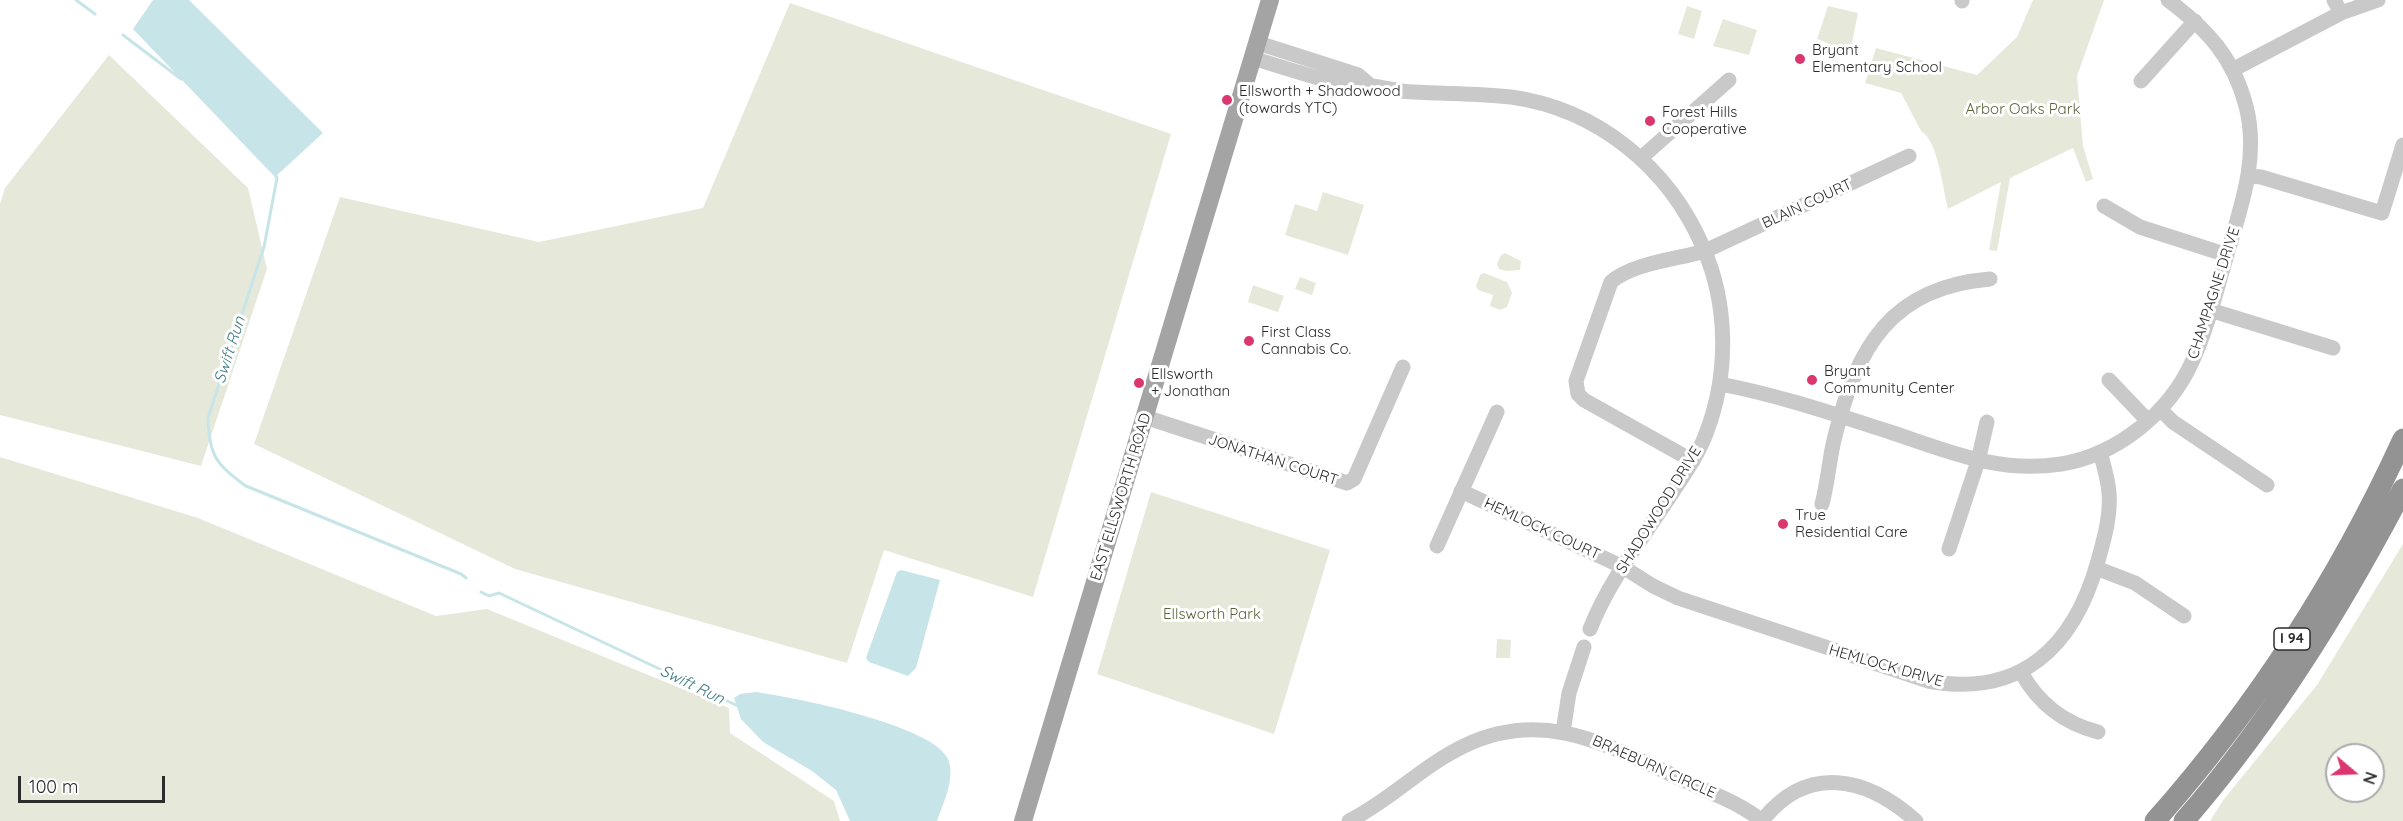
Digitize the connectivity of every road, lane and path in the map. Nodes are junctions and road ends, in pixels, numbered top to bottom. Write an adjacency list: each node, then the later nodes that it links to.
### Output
1 (1270, 0): 6 (main road, EAST ELLSWORTH ROAD)
2 (2168, 0): 5 (street, CHAMPAGNE DRIVE)
3 (2378, 0): 4 (street)
4 (2337, 7): 7 (street)
5 (2195, 21): 7 (street, CHAMPAGNE DRIVE); 9 (street)
6 (1255, 51): 12 (street, SHADOWOOD DRIVE); 26 (main road, EAST ELLSWORTH ROAD)
7 (2234, 69): 13 (street, CHAMPAGNE DRIVE)
8 (1729, 80): 12 (street)
9 (2141, 81)
10 (2403, 145): 13 (street)
11 (1909, 156): 15 (street, BLAIN COURT)
12 (1641, 158): 15 (street, SHADOWOOD DRIVE)
13 (2249, 176): 16 (street, CHAMPAGNE DRIVE)
14 (2104, 206): 16 (street)
15 (1705, 251): 22 (street, SHADOWOOD DRIVE); 31 (street, BLAIN COURT)
16 (2227, 255): 18 (street, CHAMPAGNE DRIVE)
17 (1990, 279): 25 (street)
18 (2210, 310): 19 (street); 23 (street, CHAMPAGNE DRIVE)
19 (2333, 348)
20 (1403, 367): 26 (street, JONATHAN COURT)
21 (2109, 380): 27 (street)
22 (1720, 384): 25 (street, CHAMPAGNE DRIVE); 31 (street, SHADOWOOD DRIVE)
23 (2160, 409): 27 (street, CHAMPAGNE DRIVE); 33 (street)
24 (1497, 412): 35 (street)
25 (1841, 416): 32 (street, CHAMPAGNE DRIVE); 36 (street)
26 (1145, 417): 47 (main road, EAST ELLSWORTH ROAD)
27 (2148, 421): 30 (street, CHAMPAGNE DRIVE)
28 (1987, 422): 32 (street)
29 (2403, 439): 51 (highway, I 94)
30 (2100, 452): 32 (street, CHAMPAGNE DRIVE); 40 (street, HEMLOCK DRIVE)
31 (1693, 461): 39 (street, SHADOWOOD DRIVE)
32 (1978, 461): 38 (street)
33 (2267, 485)
34 (2403, 489): 52 (highway, I 94)
35 (1461, 492): 37 (street); 39 (street, HEMLOCK COURT)
36 (1822, 504)
37 (1437, 546)
38 (1949, 549)
39 (1623, 567): 42 (street, SHADOWOOD DRIVE); 44 (street, HEMLOCK DRIVE)
40 (2096, 568): 41 (street); 44 (street, HEMLOCK DRIVE)
41 (2184, 616)
42 (1590, 629)
43 (1584, 647): 45 (street)
44 (2021, 672): 46 (street)
45 (1563, 732): 48 (street, BRAEBURN CIRCLE); 49 (street, BRAEBURN CIRCLE)
46 (2098, 732)
47 (1023, 821)
48 (1349, 821)
49 (1762, 821): 50 (street, BRAEBURN CIRCLE)
50 (1916, 821)
51 (2155, 821)
52 (2184, 821)

